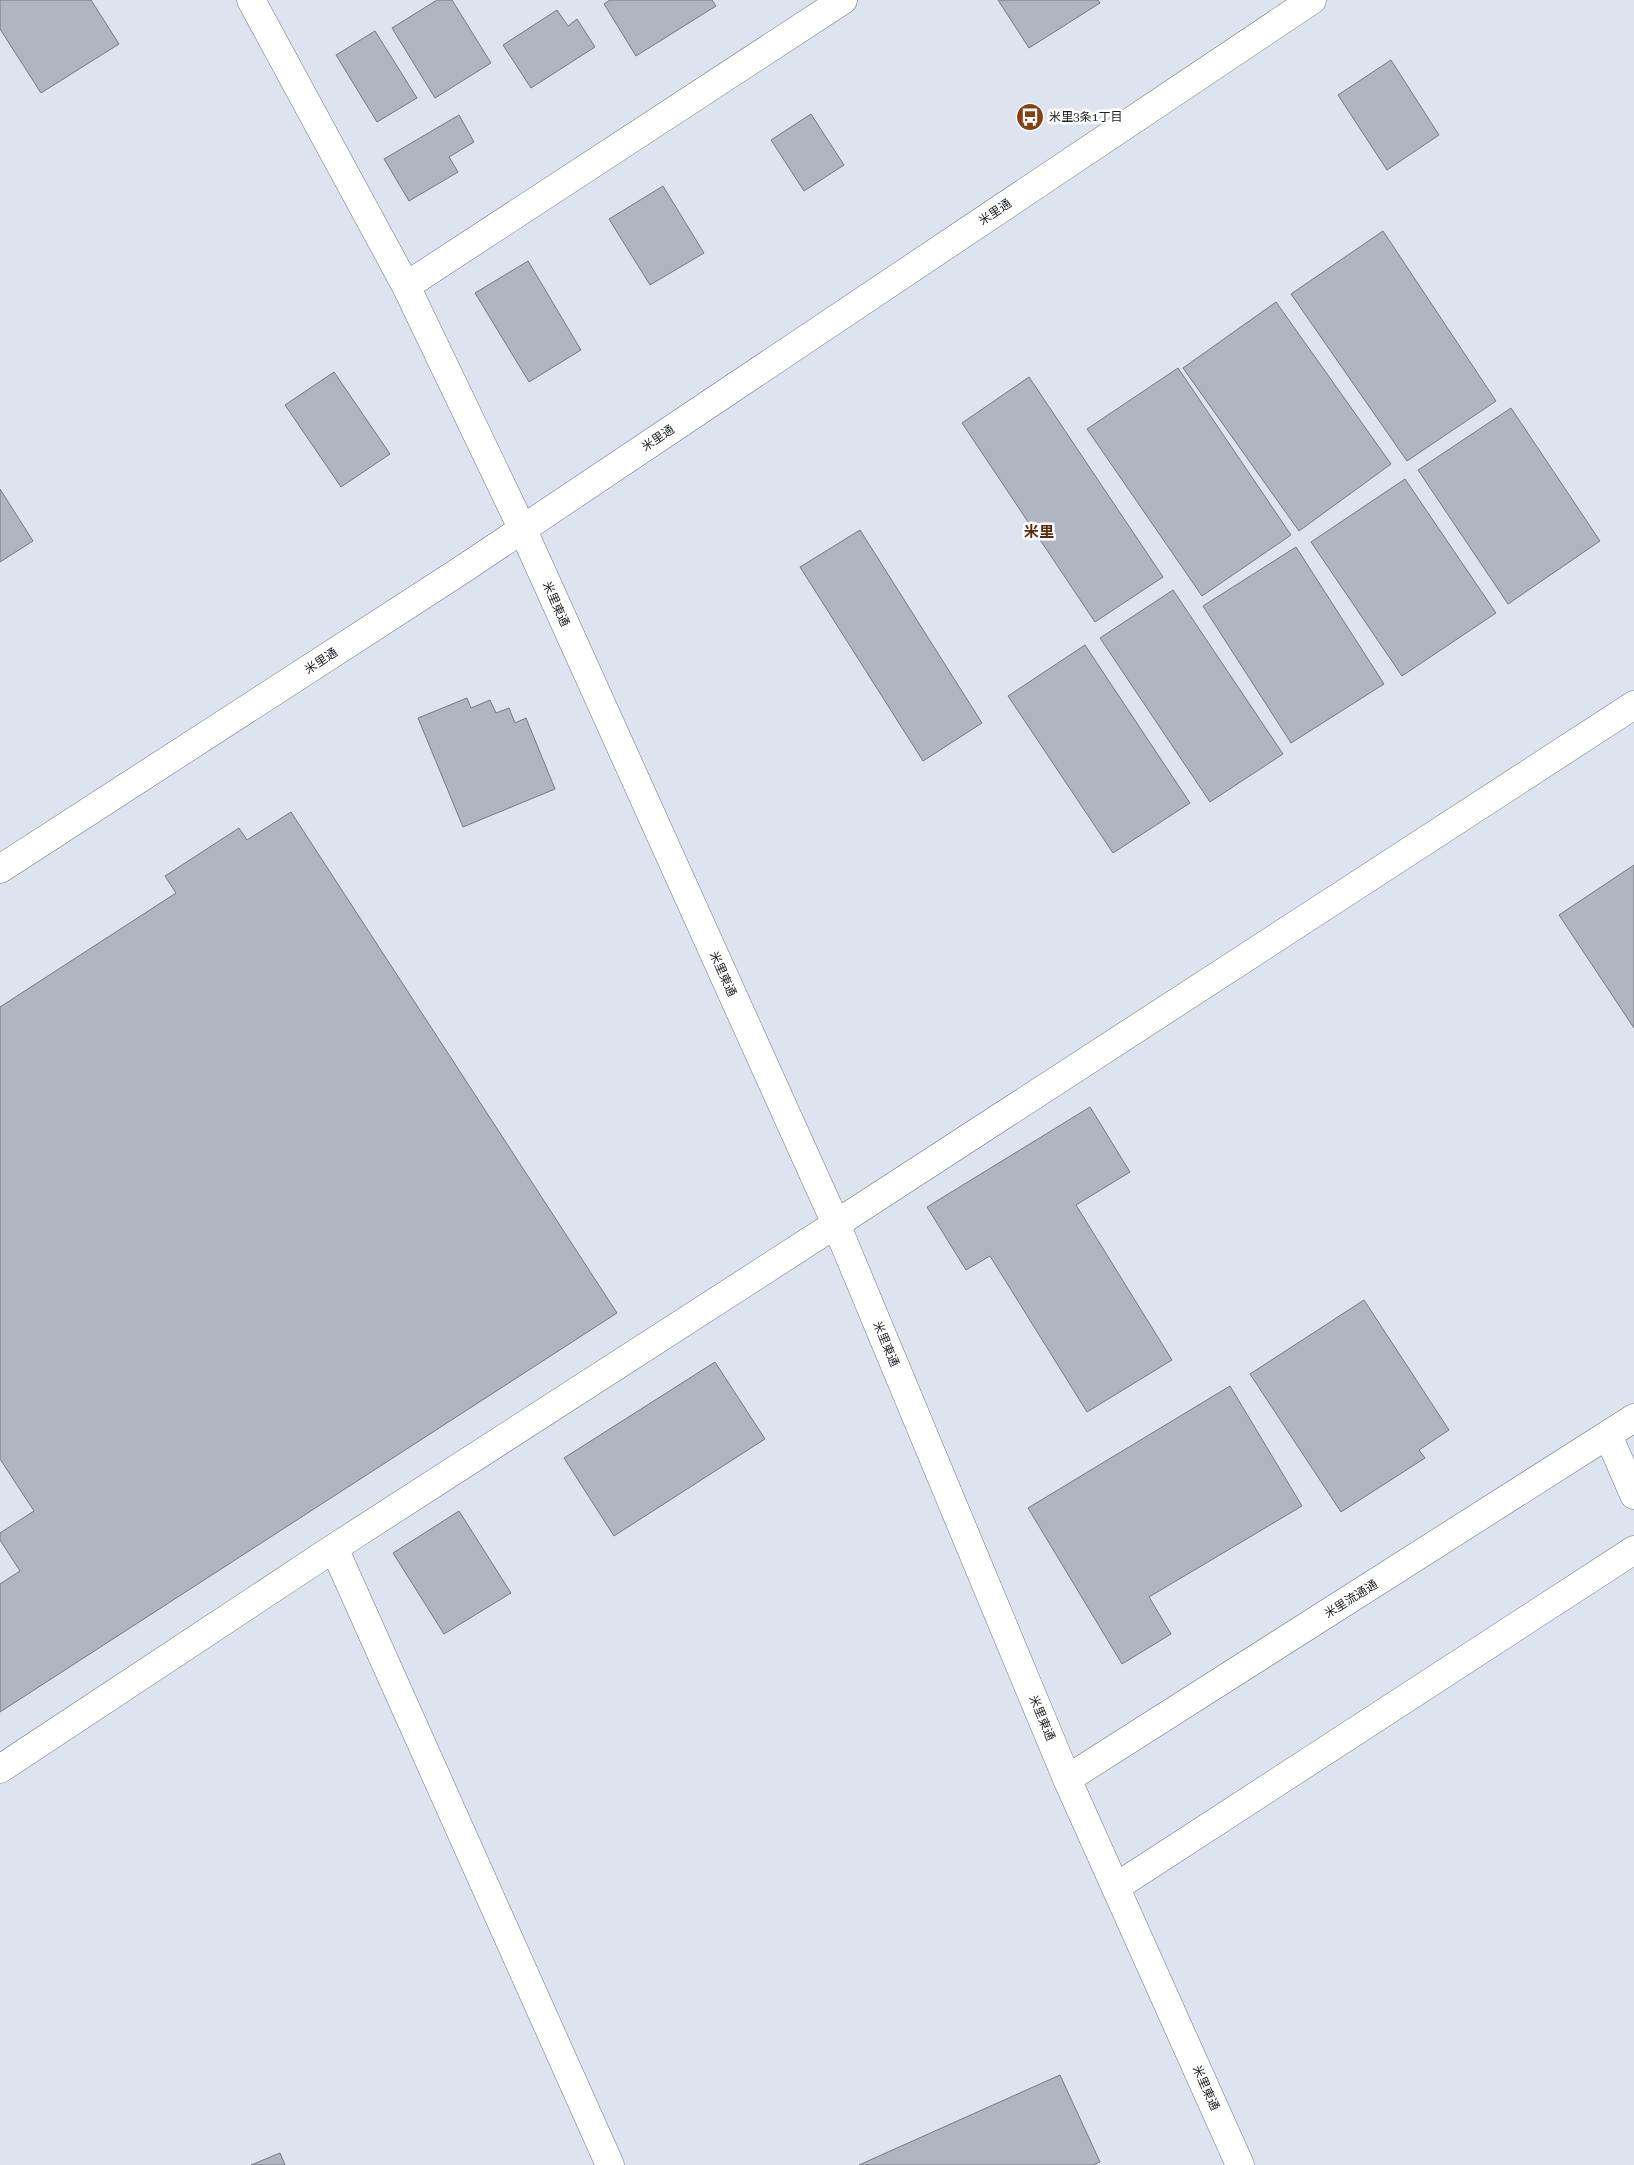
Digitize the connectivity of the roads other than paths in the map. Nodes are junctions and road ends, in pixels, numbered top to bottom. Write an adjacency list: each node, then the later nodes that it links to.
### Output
1 (843, 0): 4 (street)
2 (1312, 0): 5 (street, 米里通)
3 (260, 4): 4 (street, 米里東通)
4 (406, 286): 5 (street, 米里東通)
5 (522, 528): 7 (street, 米里通); 8 (street, 米里東通)
6 (1634, 705): 8 (street)
7 (0, 869)
8 (836, 1224): 12 (street); 15 (street, 米里東通)
9 (1634, 1418): 10 (street, 米里流通通)
10 (1608, 1435): 11 (street); 15 (street, 米里流通通)
11 (1634, 1495)
12 (334, 1548): 14 (street); 17 (street)
13 (1634, 1550): 16 (street)
14 (0, 1769)
15 (1067, 1779): 16 (street, 米里東通)
16 (1116, 1887): 18 (street, 米里東通)
17 (610, 2165)
18 (1240, 2165)

